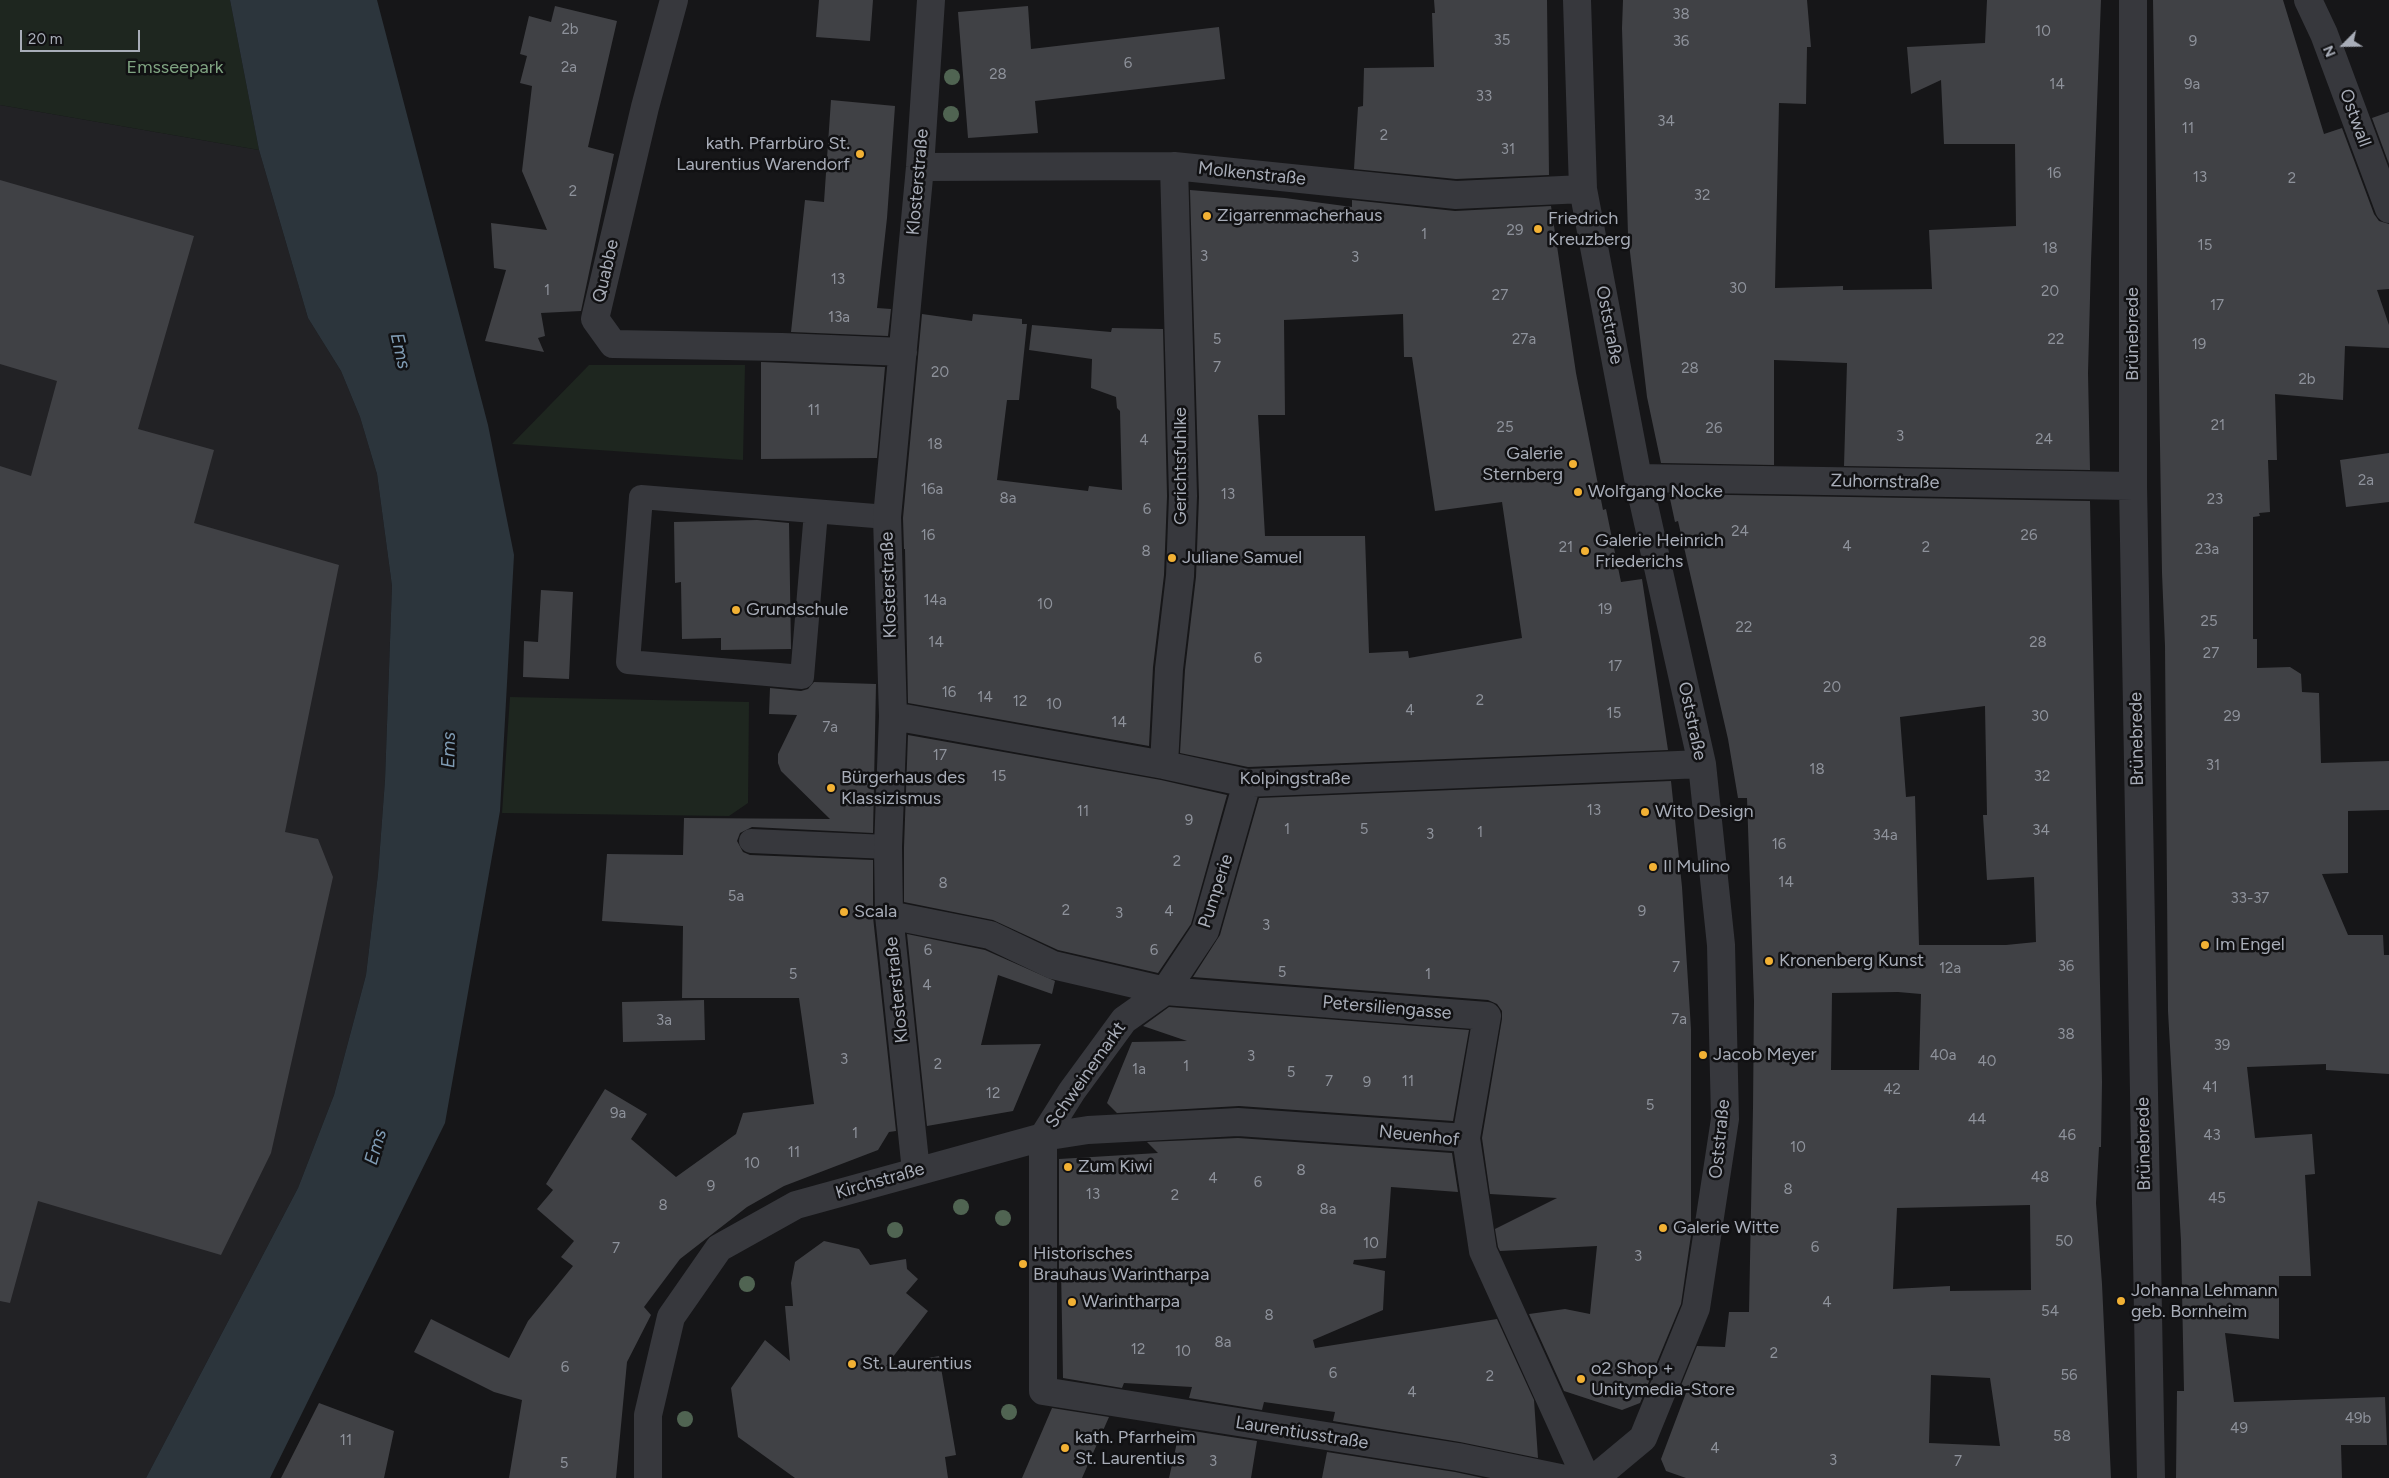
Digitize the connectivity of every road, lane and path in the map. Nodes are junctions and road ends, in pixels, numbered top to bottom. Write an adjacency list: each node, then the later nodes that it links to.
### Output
1 (674, 0): 10 (street, Quabbe)
2 (932, 0): 7 (street, Klosterstraße)
3 (1576, 0): 8 (street, Oststraße)
4 (2133, 0): 12 (street, Brünebrede)
5 (2308, 0): 9 (street, Ostwall)
6 (1174, 166): 7 (street, Molkenstraße); 8 (street, Molkenstraße); 17 (street, Gerichtsfuhlke)
7 (920, 167): 10 (street, Klosterstraße)
8 (1583, 189): 11 (street, Oststraße)
9 (2389, 209)
10 (903, 352): 14 (street, Klosterstraße)
11 (1638, 478): 12 (street, Zuhornstraße); 16 (street, Oststraße)
12 (2133, 486): 30 (street, Brünebrede)
13 (816, 512): 13 (lane); 14 (lane)
14 (887, 517): 15 (street, Klosterstraße)
15 (893, 716): 17 (street, Kolpingstraße); 20 (street, Klosterstraße)
16 (1702, 764): 18 (street, Kolpingstraße); 29 (street, Oststraße)
17 (1164, 765): 18 (street, Kolpingstraße)
18 (1247, 783): 22 (street, Pumperie)
19 (751, 841): 20 (lane)
20 (888, 847): 21 (street, Klosterstraße)
21 (889, 915): 22 (street); 25 (street, Klosterstraße)
22 (1165, 991): 23 (street, Schweinemarkt); 24 (street, Petersiliengasse)
23 (1043, 1137): 24 (street, Neuenhof); 25 (street, Kirchstraße); 27 (street, Laurentiusstraße)
24 (1466, 1138): 28 (street, Neuenhof)
25 (916, 1171): 26 (street, Kirchstraße)
26 (648, 1478)
27 (1560, 1478)
28 (1586, 1478)
29 (1595, 1478)
30 (2151, 1478)

